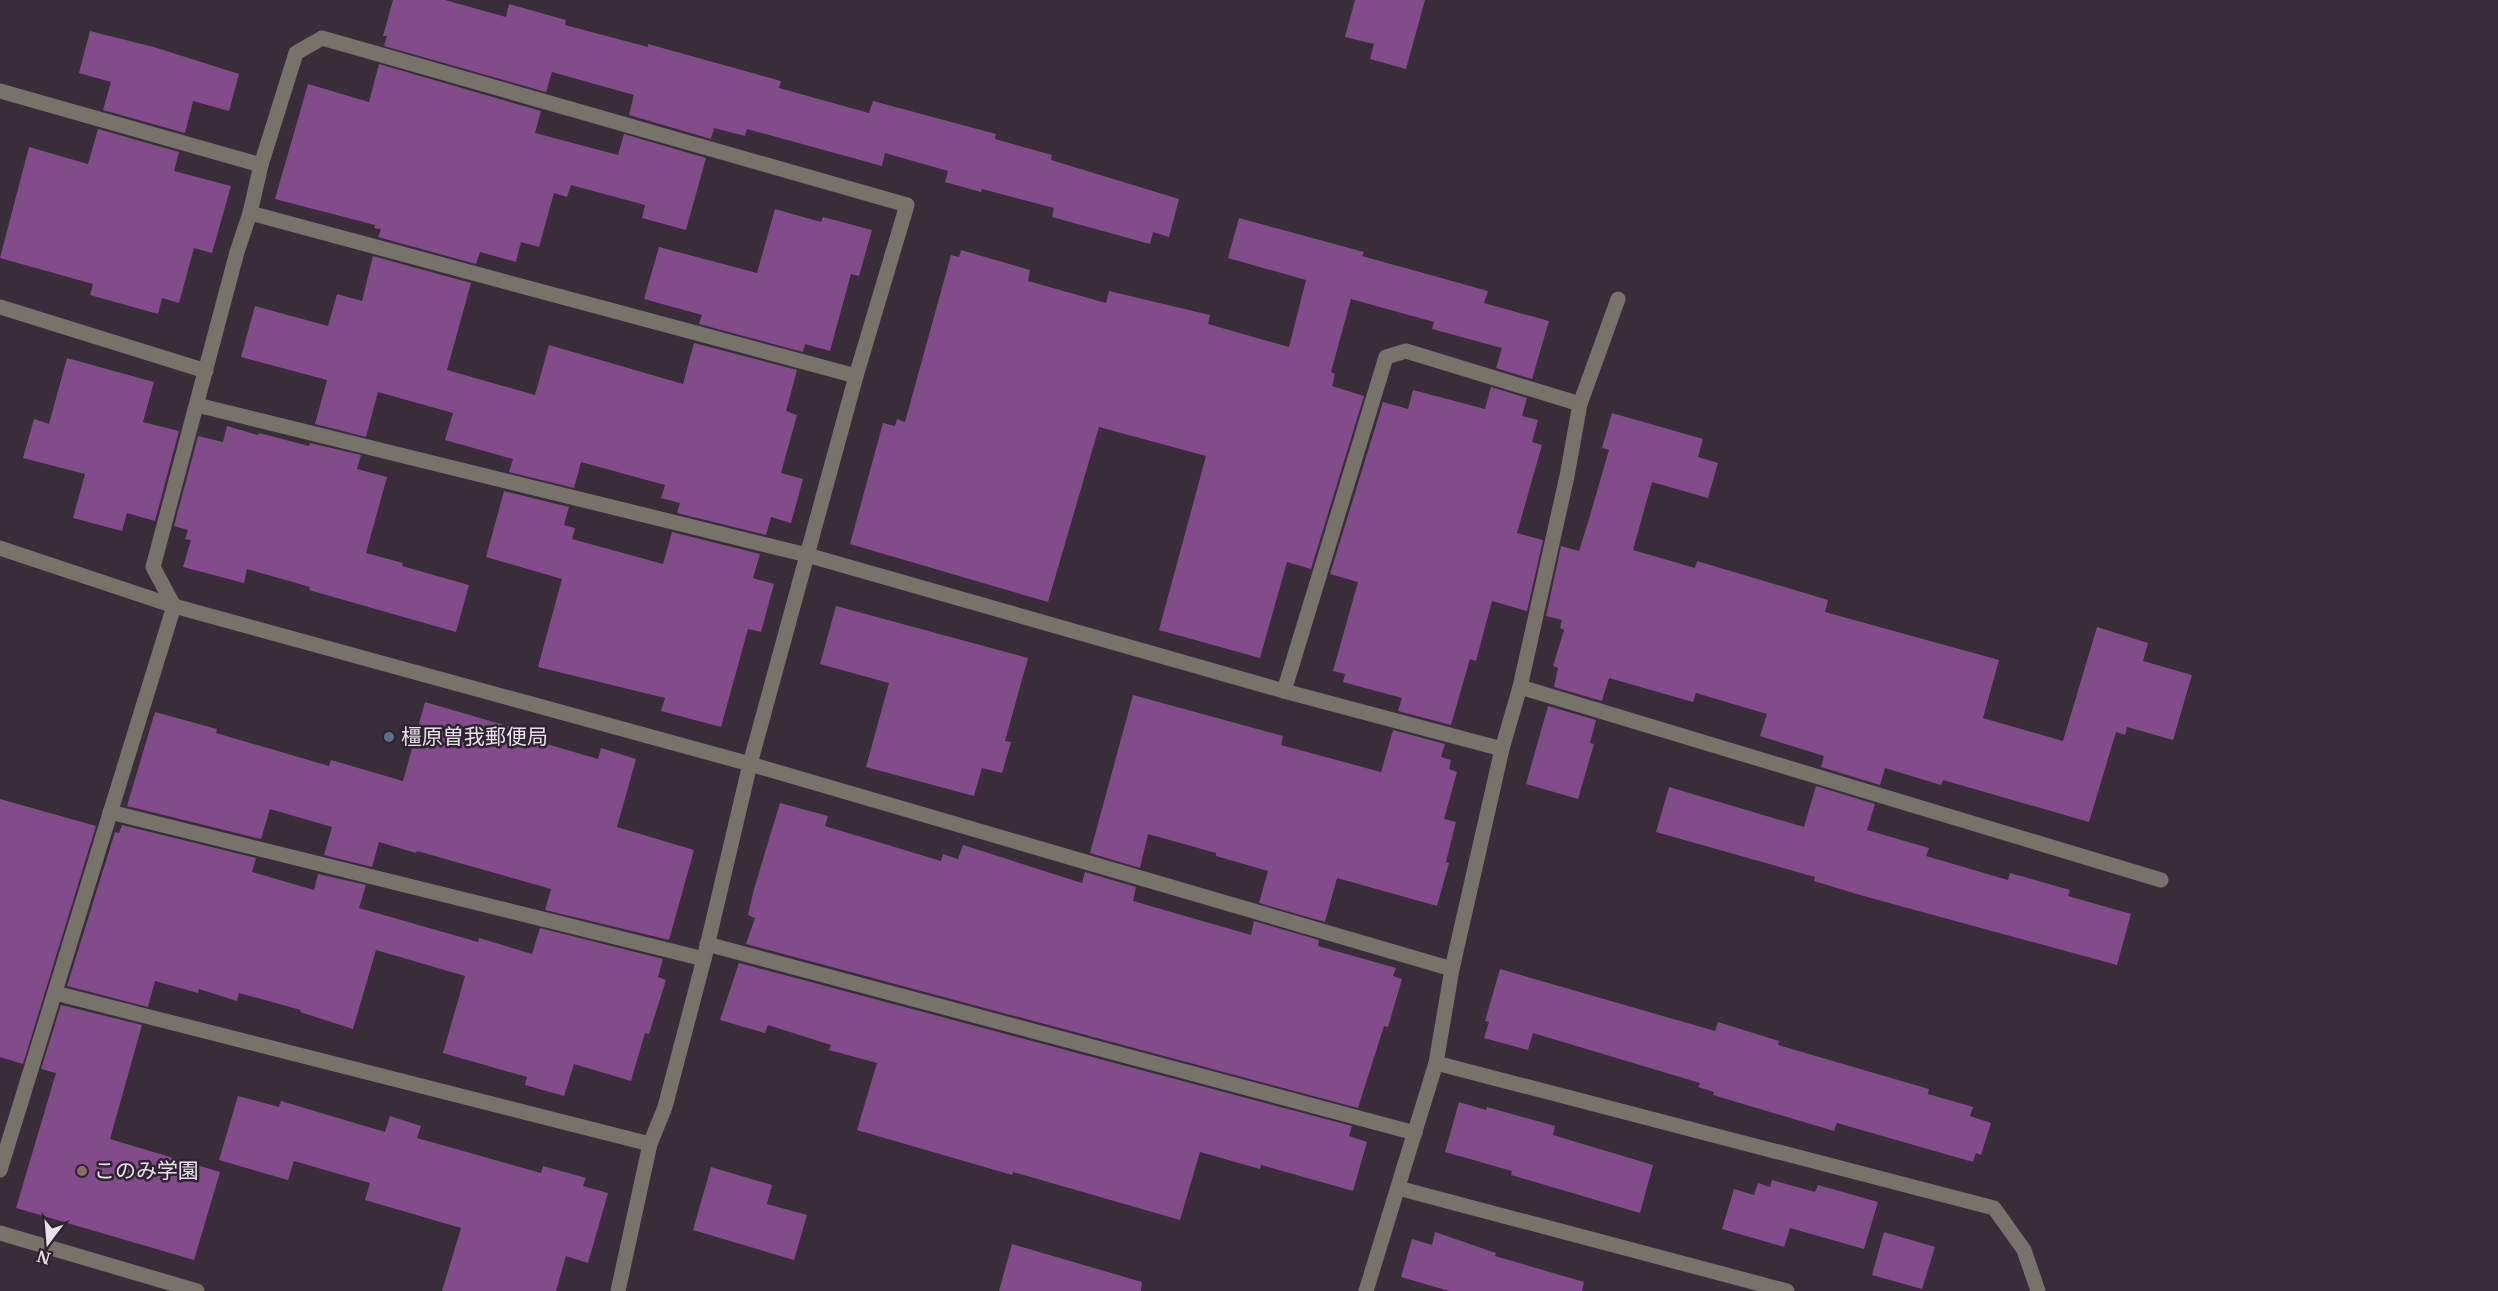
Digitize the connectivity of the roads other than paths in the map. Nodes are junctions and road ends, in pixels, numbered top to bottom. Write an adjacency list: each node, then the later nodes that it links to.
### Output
1 (0, 91): 2 (street)
2 (261, 165): 3 (street); 7 (street)
3 (250, 213): 6 (street); 7 (street)
4 (1618, 299): 8 (street)
5 (0, 307): 6 (street)
6 (206, 371): 9 (street)
7 (856, 376): 11 (street)
8 (1580, 404): 13 (street); 14 (street)
9 (197, 405): 11 (street); 12 (street)
10 (0, 548): 12 (street)
11 (807, 555): 14 (street); 16 (street)
12 (174, 606): 16 (street); 17 (street)
13 (1520, 687): 15 (street); 18 (street)
14 (1284, 691): 15 (street)
15 (1502, 749): 20 (street)
16 (750, 764): 19 (street); 20 (street)
17 (110, 812): 19 (street); 21 (street)
18 (2161, 880)
19 (705, 951): 23 (street); 24 (street)
20 (1452, 969): 22 (street)
21 (55, 993): 24 (street); 25 (street)
22 (1436, 1063): 23 (street); 32 (street)
23 (1415, 1133): 26 (street)
24 (650, 1144): 29 (street)
25 (0, 1170)
26 (1398, 1188): 30 (street); 31 (street)
27 (0, 1233): 28 (street)
28 (197, 1291)
29 (618, 1291)
30 (1366, 1291)
31 (1787, 1291)
32 (2038, 1291)

